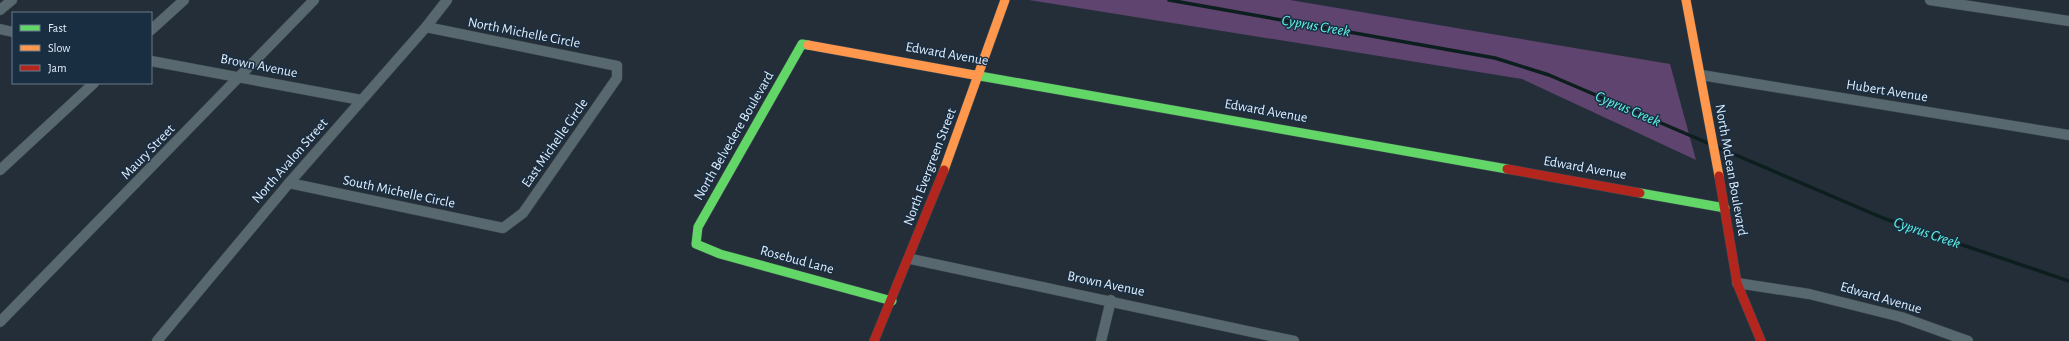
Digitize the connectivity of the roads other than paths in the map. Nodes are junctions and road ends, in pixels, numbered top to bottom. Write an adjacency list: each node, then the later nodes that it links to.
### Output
1 (12, 0): 8 (street)
2 (184, 0): 12 (street)
3 (314, 0): 19 (street, Maury Street)
4 (447, 0): 10 (street, North Avalon Street)
5 (1005, 0): 17 (street, North Evergreen Street)
6 (1686, 0): 18 (street, North McLean Boulevard)
7 (1930, 0): 9 (street)
8 (0, 10)
9 (2069, 21)
10 (426, 27): 16 (street, North Michelle Circle); 21 (street, North Avalon Street)
11 (0, 29): 13 (street)
12 (152, 29)
13 (12, 32)
14 (802, 44): 17 (street, Edward Avenue); 27 (street, North Belvedere Boulevard)
15 (152, 61): 19 (street, Brown Avenue)
16 (617, 66): 26 (street, East Michelle Circle)
17 (980, 75): 25 (street, Edward Avenue); 28 (street, North Evergreen Street)
18 (1700, 75): 22 (street, Hubert Avenue); 25 (street, North McLean Boulevard)
19 (241, 78): 21 (street, Brown Avenue); 32 (street, Maury Street)
20 (93, 84): 23 (street)
21 (361, 100): 24 (street, North Avalon Street)
22 (2069, 135)
23 (0, 170)
24 (289, 183): 26 (street, South Michelle Circle); 33 (street, North Avalon Street)
25 (1725, 208): 29 (street, North McLean Boulevard)
26 (503, 228)
27 (696, 244): 31 (street, Rosebud Lane)
28 (911, 258): 30 (street, Brown Avenue); 31 (street, North Evergreen Street)
29 (1737, 283): 37 (street, North McLean Boulevard); 38 (street, Edward Avenue)
30 (1111, 300): 35 (street); 36 (street, Brown Avenue)
31 (892, 301): 34 (street, North Evergreen Street)
32 (0, 322)
33 (157, 341)
34 (874, 341)
35 (1101, 341)
36 (1294, 341)
37 (1761, 341)
38 (1968, 341)

